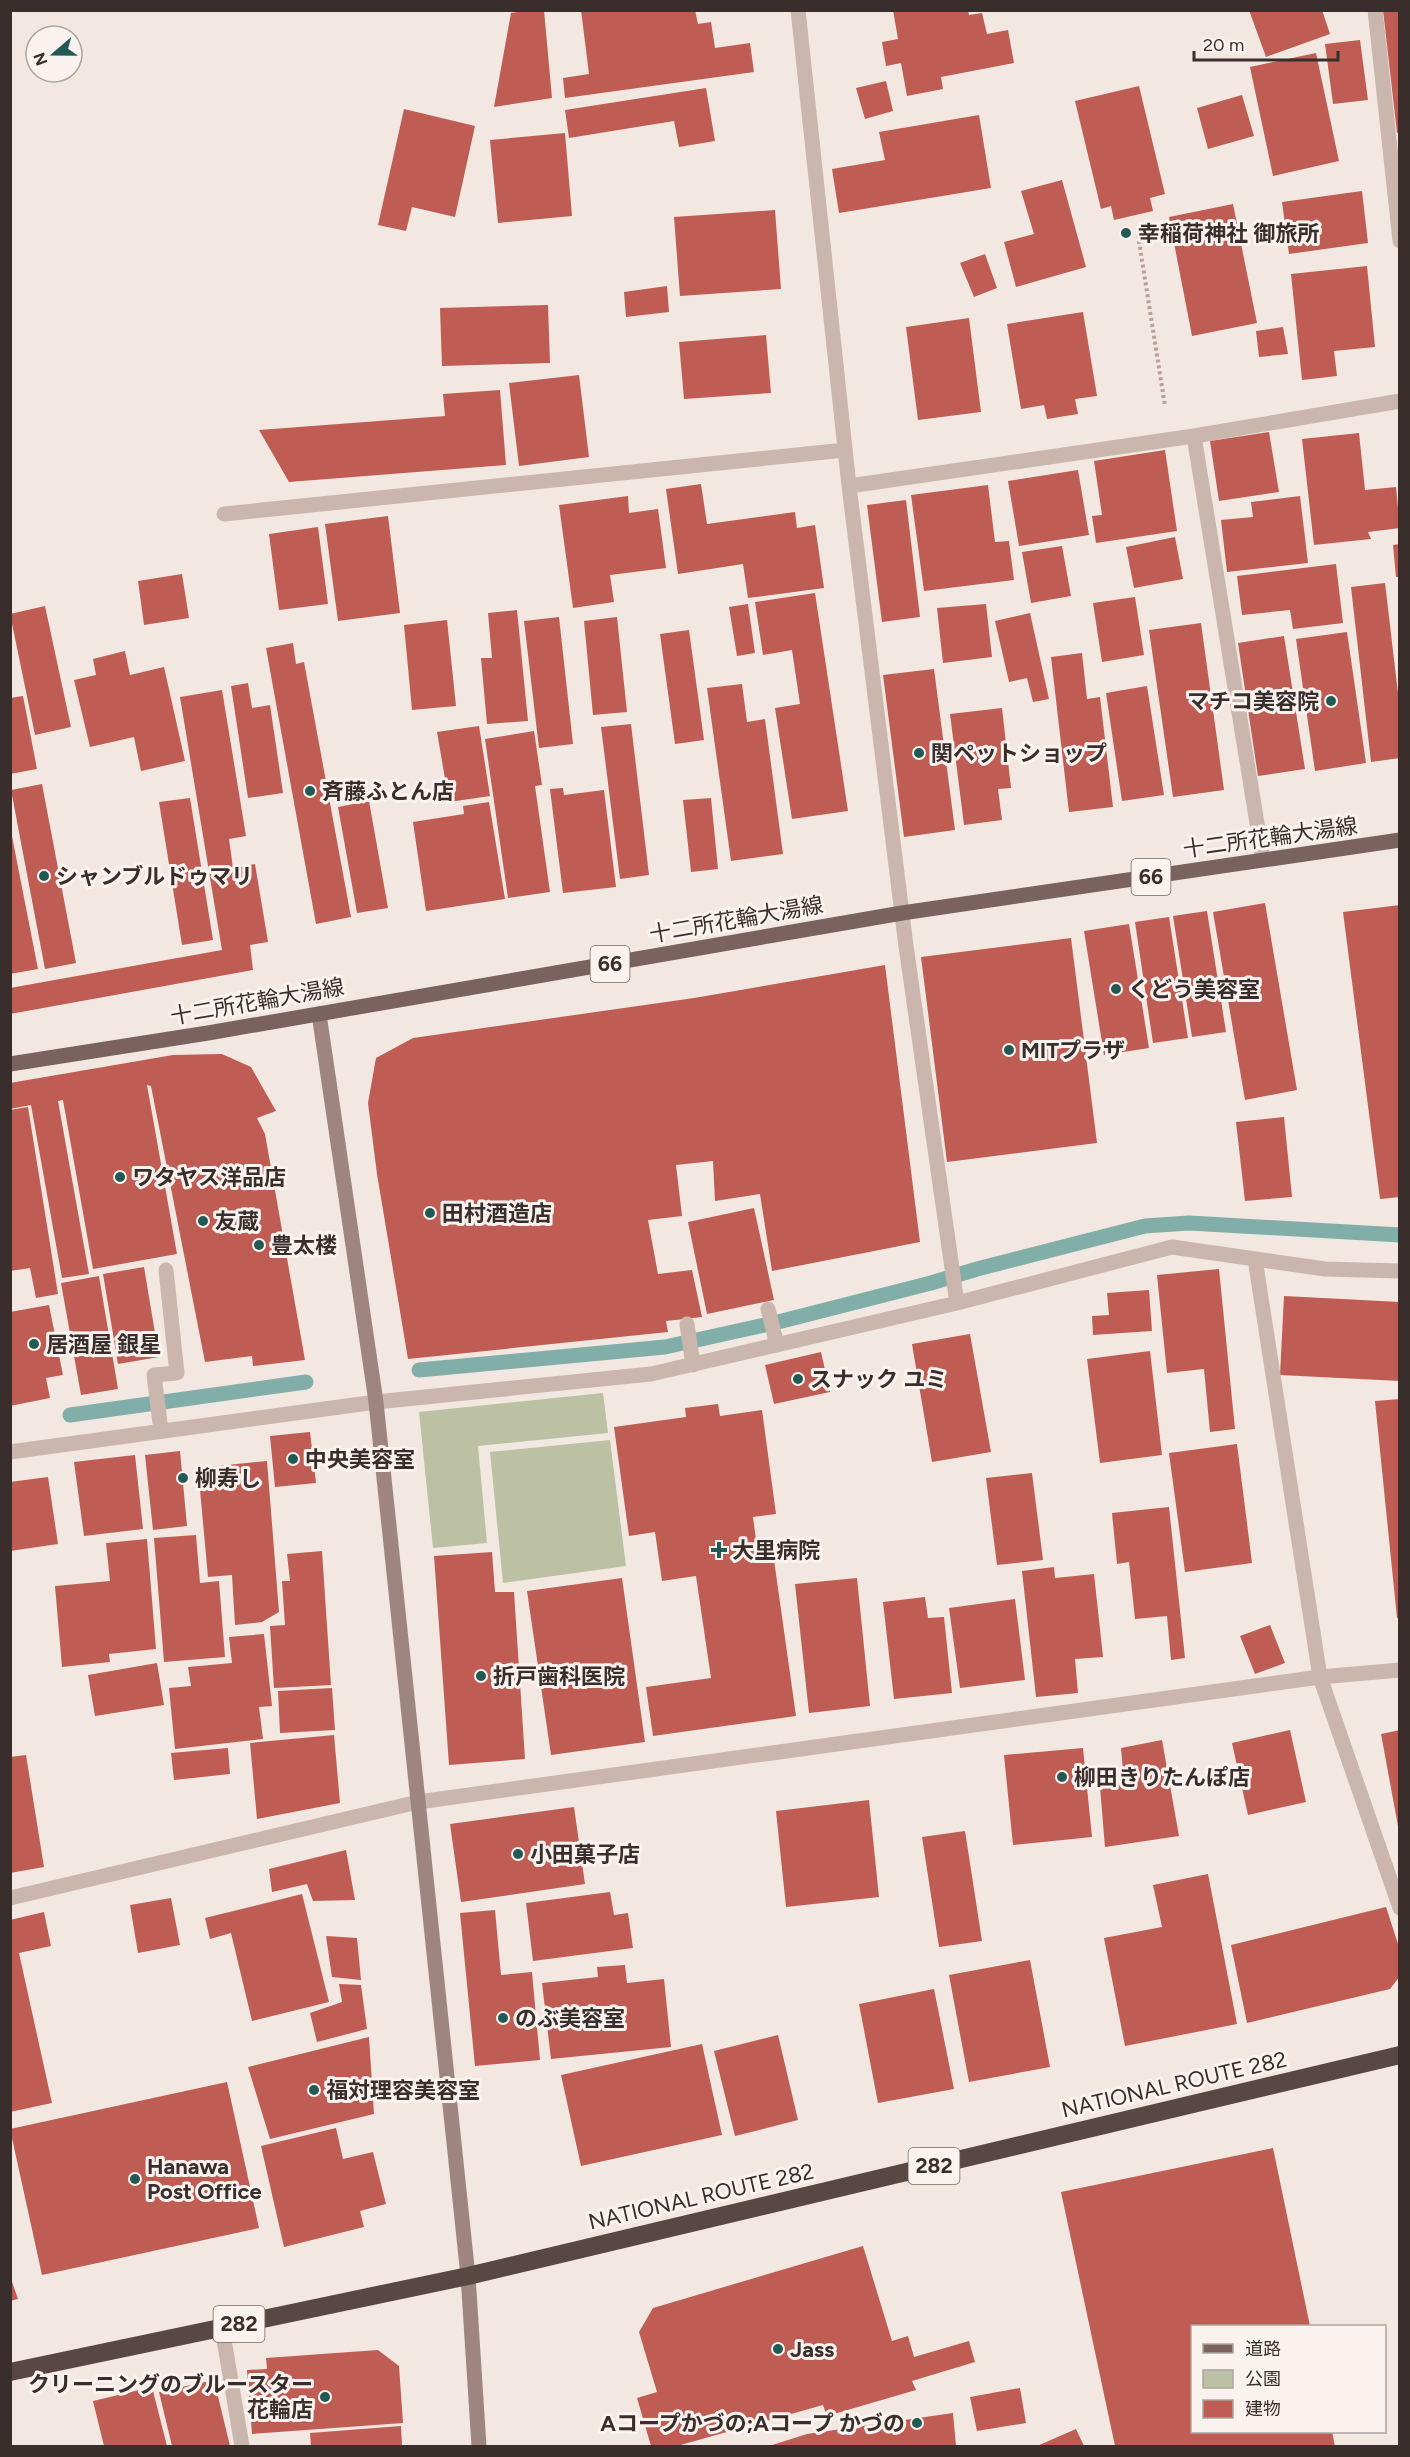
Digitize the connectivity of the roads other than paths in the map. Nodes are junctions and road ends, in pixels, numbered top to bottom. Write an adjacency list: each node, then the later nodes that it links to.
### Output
1 (798, 10): 6 (street)
2 (1375, 10): 3 (street)
3 (1400, 241)
4 (1400, 401): 5 (street)
5 (1194, 436): 7 (street); 10 (street)
6 (845, 450): 7 (street); 8 (street)
7 (849, 486): 11 (street)
8 (224, 514)
9 (1400, 840): 10 (main road, 十二所花輪大湯線 / 66)
10 (1263, 861): 11 (main road, 十二所花輪大湯線 / 66)
11 (902, 913): 12 (main road, 十二所花輪大湯線 / 66); 17 (street)
12 (319, 1014): 13 (main road, 十二所花輪大湯線 / 66); 22 (street)
13 (10, 1064)
14 (1255, 1259): 16 (street); 17 (street); 26 (street)
15 (166, 1270): 23 (street)
16 (1400, 1271)
17 (957, 1301): 20 (street)
18 (768, 1309): 20 (street)
19 (687, 1324): 21 (street)
20 (777, 1345): 21 (street)
21 (693, 1365): 22 (street)
22 (376, 1402): 23 (street); 27 (street)
23 (160, 1429): 24 (street)
24 (10, 1452)
25 (1400, 1670): 26 (street)
26 (1320, 1677): 27 (street); 29 (street)
27 (418, 1802): 28 (street); 31 (street)
28 (10, 1898)
29 (1400, 1908)
30 (1400, 2055): 31 (highway, NATIONAL ROUTE 282 / 282)
31 (468, 2276): 32 (highway, NATIONAL ROUTE 282 / 282); 35 (street)
32 (222, 2328): 33 (highway, NATIONAL ROUTE 282 / 282); 34 (street)
33 (10, 2373)
34 (242, 2446)
35 (479, 2446)

